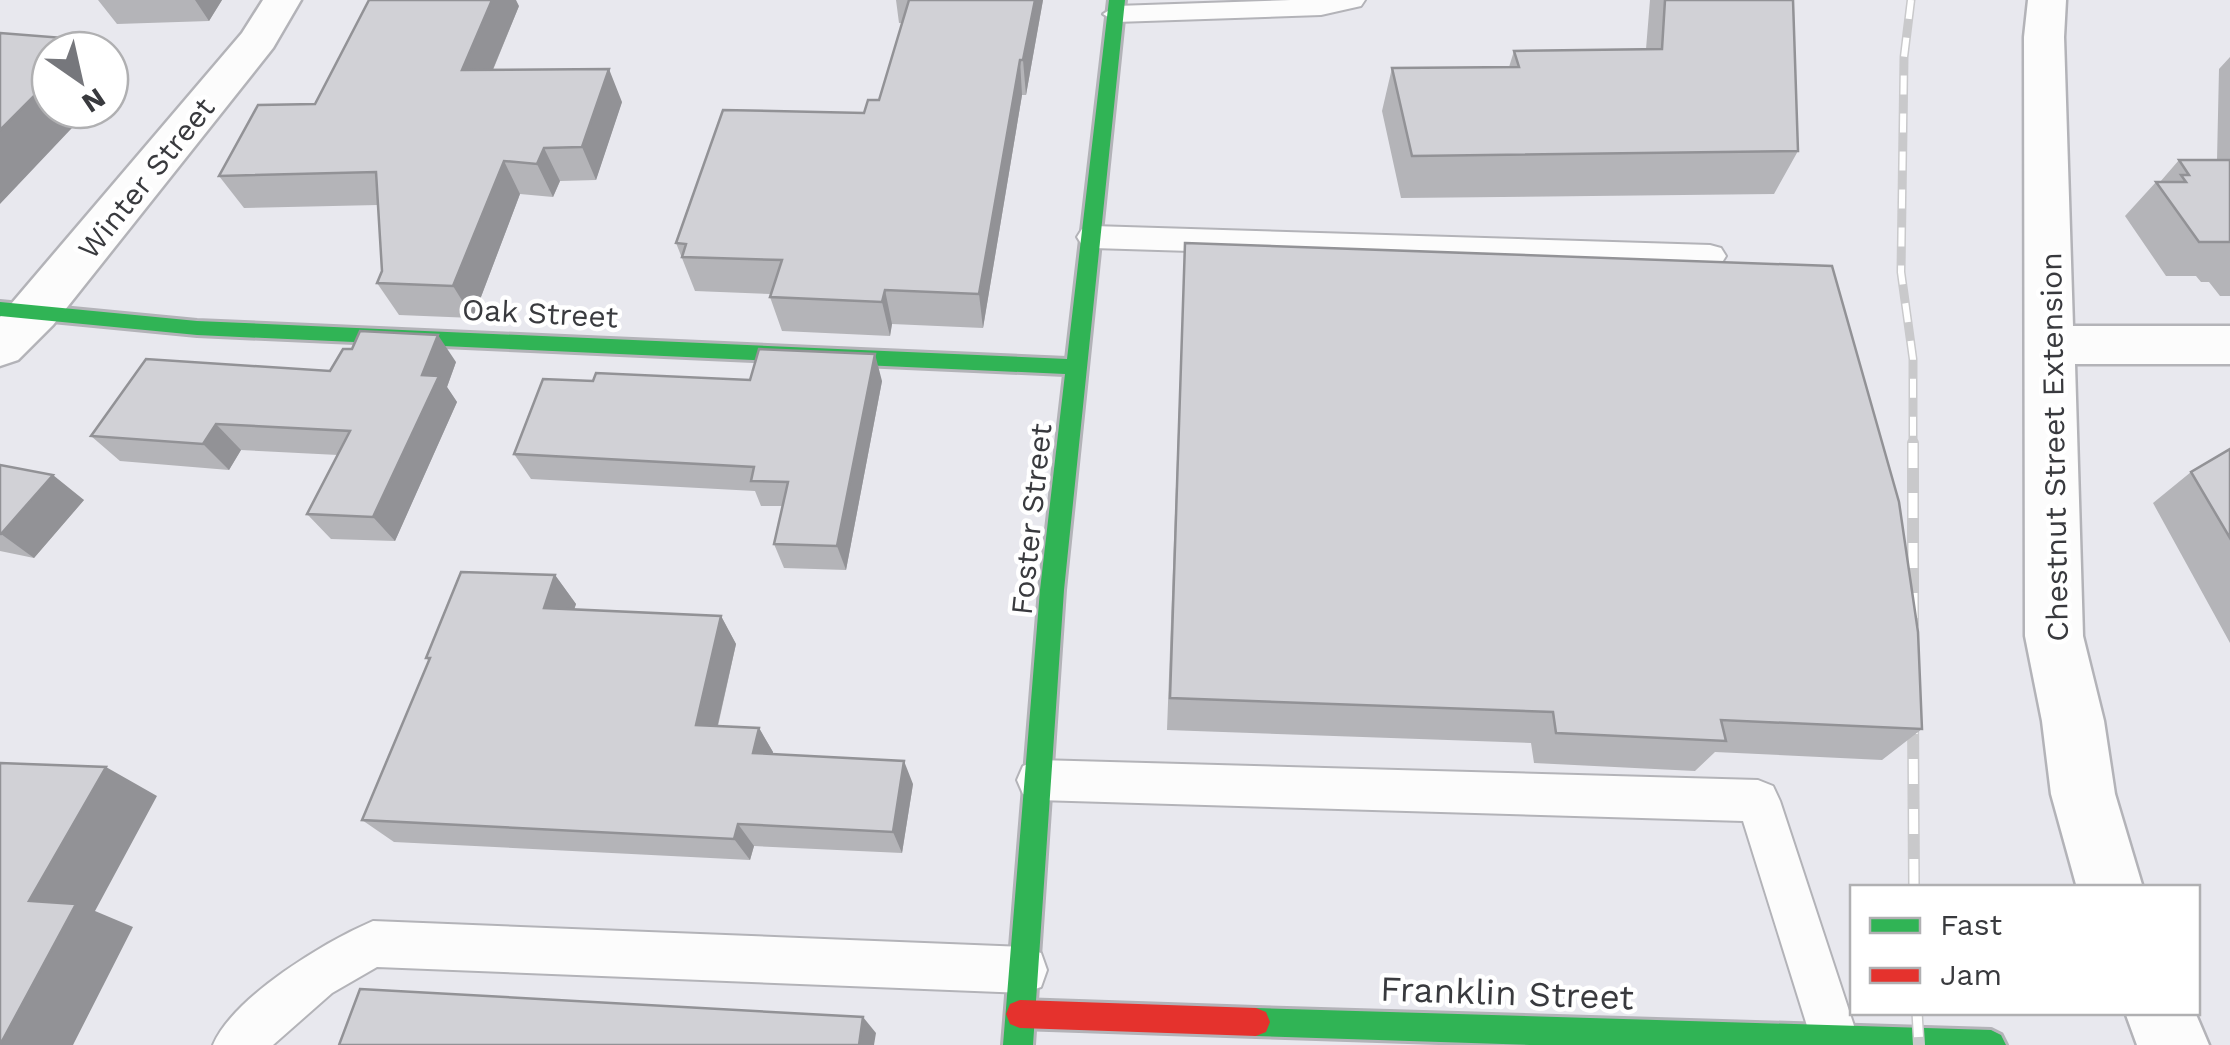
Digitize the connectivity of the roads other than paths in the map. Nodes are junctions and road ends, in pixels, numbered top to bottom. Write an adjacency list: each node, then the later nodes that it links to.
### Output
1 (282, 0): 7 (street, Winter Street)
2 (1352, 0): 4 (lane)
3 (2047, 0): 8 (street, Chestnut Street Extension)
4 (1116, 7): 5 (street, Foster Street)
5 (1093, 237): 6 (lane); 11 (street, Foster Street)
6 (1710, 256)
7 (18, 311): 10 (street, Winter Street); 11 (street, Oak Street)
8 (2051, 345): 9 (street); 13 (street, Chestnut Street Extension)
9 (2230, 345)
10 (0, 347)
11 (1078, 367): 12 (street, Foster Street)
12 (1038, 780): 14 (street, Foster Street); 16 (lane)
13 (2109, 885)
14 (1022, 992): 16 (street, Franklin Street); 17 (lane); 18 (street, Foster Street)
15 (2161, 1015): 20 (street)
16 (1834, 1038): 19 (street, Franklin Street)
17 (237, 1045)
18 (1018, 1045)
19 (1991, 1045)
20 (2173, 1045)

